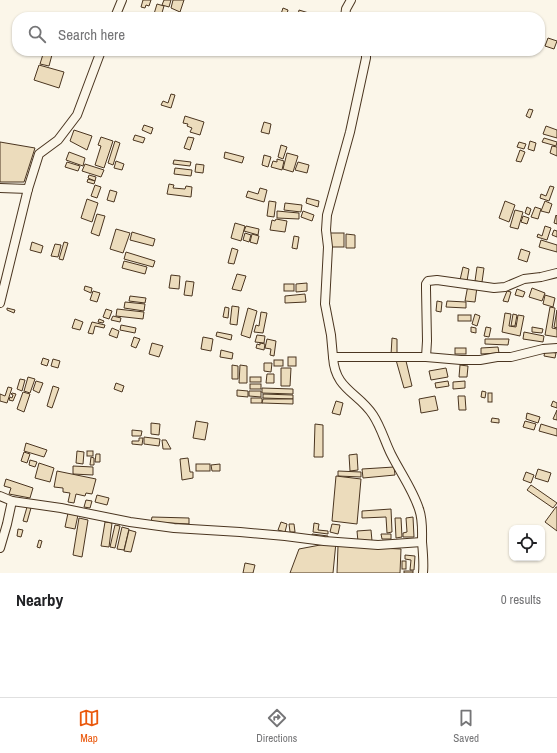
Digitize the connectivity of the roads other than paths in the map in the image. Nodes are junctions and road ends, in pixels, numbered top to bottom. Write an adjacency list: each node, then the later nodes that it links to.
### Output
1 (122, 0): 3 (street)
2 (351, 0): 4 (street)
3 (117, 12)
4 (346, 12)
5 (99, 56): 8 (street)
6 (366, 56): 12 (street)
7 (0, 188): 8 (street)
8 (28, 189): 10 (street)
9 (557, 273): 13 (street)
10 (0, 303)
11 (557, 348): 13 (street)
12 (333, 356): 13 (street); 16 (street)
13 (426, 357)
14 (0, 496): 15 (street)
15 (12, 500): 16 (street); 17 (street)
16 (422, 542): 18 (street)
17 (0, 548)
18 (423, 573)

